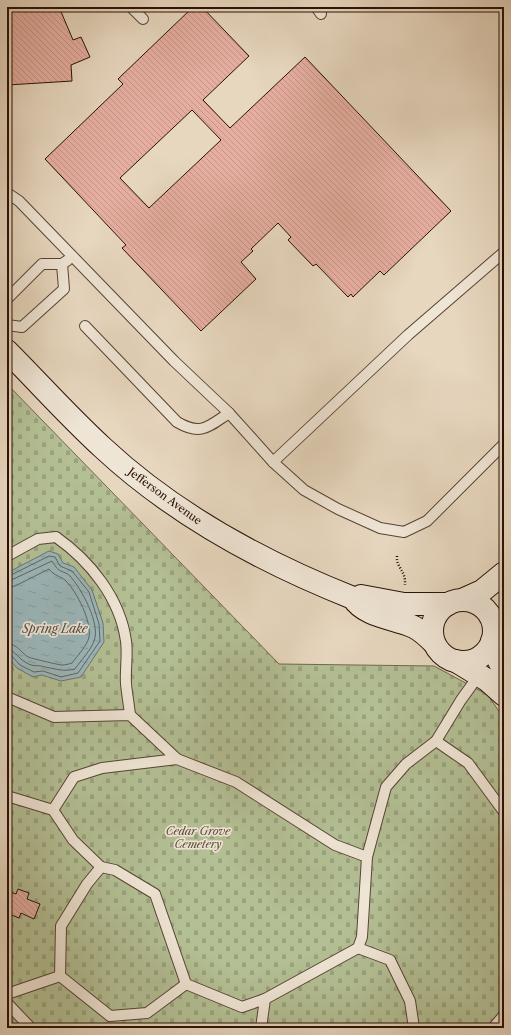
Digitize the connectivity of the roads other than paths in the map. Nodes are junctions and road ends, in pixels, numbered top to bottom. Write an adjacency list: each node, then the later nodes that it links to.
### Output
1 (131, 7): 2 (lane)
2 (143, 19)
3 (7, 193): 5 (lane)
4 (504, 252): 13 (lane)
5 (73, 257): 6 (lane); 11 (lane)
6 (62, 264): 7 (lane); 8 (lane)
7 (7, 299)
8 (7, 325)
9 (85, 326): 11 (lane)
10 (7, 351): 16 (main road, Jefferson Avenue)
11 (229, 413): 13 (lane)
12 (504, 444): 13 (lane)
13 (273, 462)
14 (7, 556): 26 (lane)
15 (504, 573): 17 (main road)
16 (352, 598): 17 (main road, Jefferson Avenue); 20 (main road, Jefferson Avenue)
17 (455, 602): 19 (main road); 20 (main road)
18 (504, 613): 19 (main road)
19 (493, 636): 21 (main road); 22 (main road)
20 (434, 643): 21 (main road)
21 (456, 661): 23 (main road)
22 (504, 671)
23 (480, 675): 24 (main road); 27 (lane)
24 (504, 695)
25 (7, 697): 26 (lane)
26 (130, 715): 28 (lane)
27 (436, 741): 31 (lane); 32 (lane)
28 (177, 759): 30 (lane); 32 (lane)
29 (7, 796): 30 (lane)
30 (53, 810): 33 (lane)
31 (504, 812)
32 (367, 857): 34 (lane)
33 (101, 867): 35 (lane); 36 (lane)
34 (358, 948): 38 (lane); 43 (lane)
35 (60, 976): 36 (lane); 37 (lane)
36 (186, 984): 38 (lane)
37 (7, 994)
38 (265, 999): 42 (lane)
39 (7, 1003): 41 (lane)
40 (504, 1015): 44 (lane)
41 (29, 1028)
42 (262, 1028)
43 (414, 1028)
44 (493, 1028)

